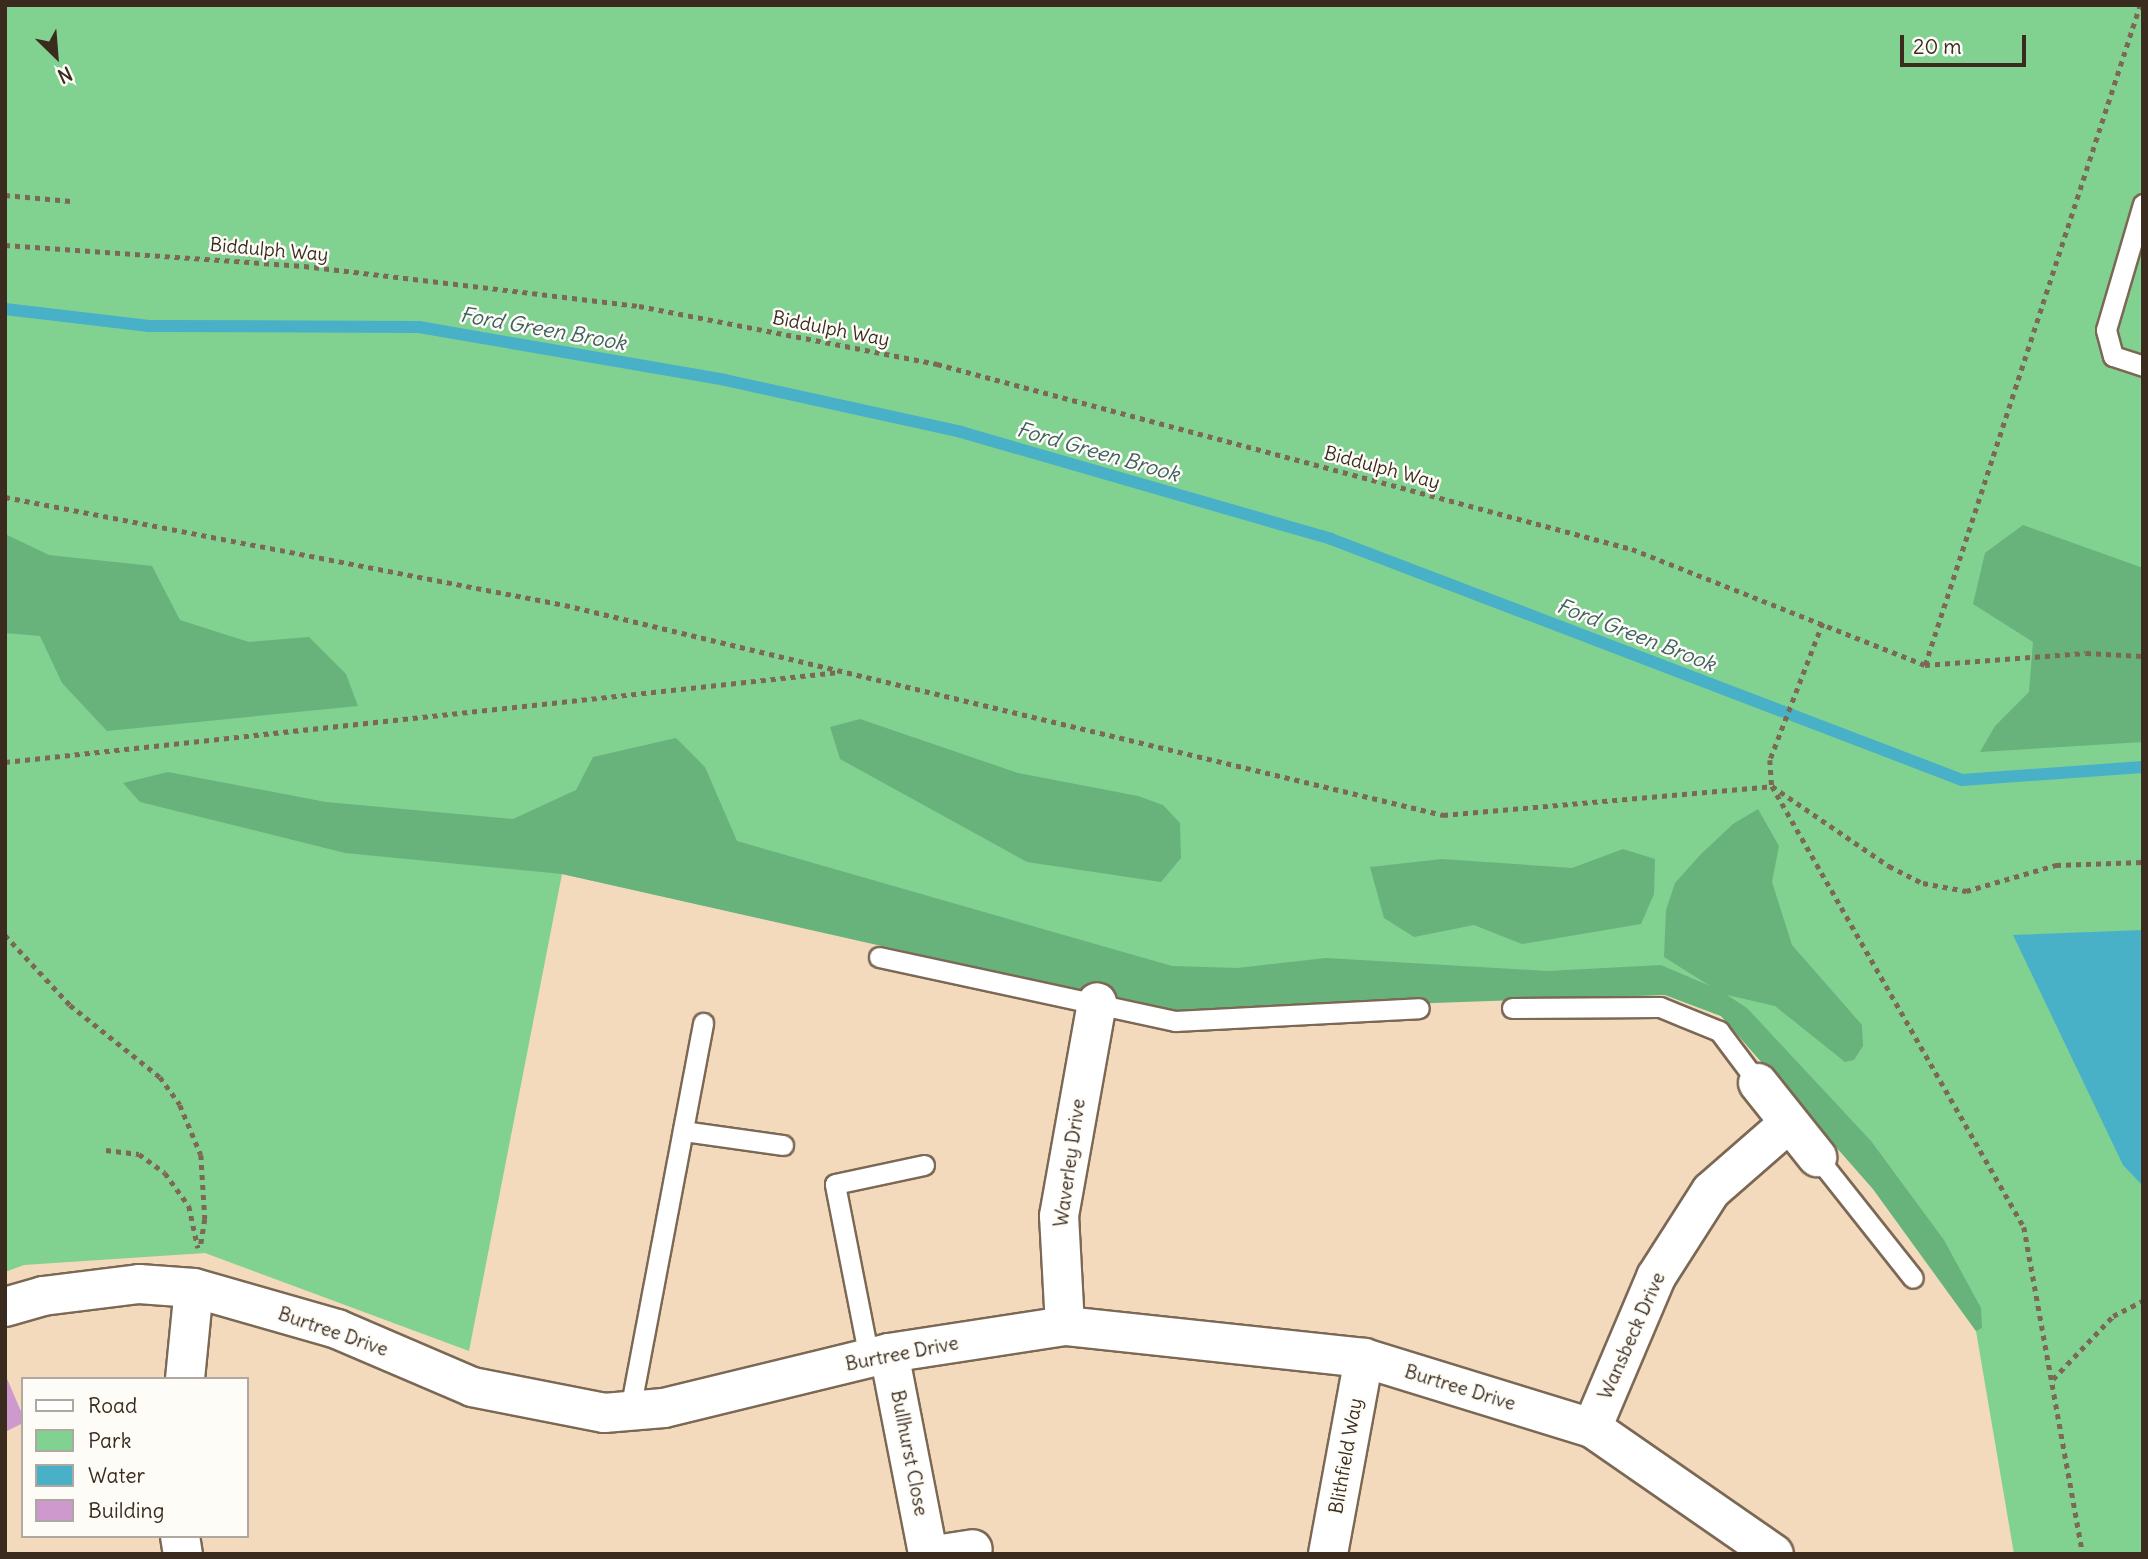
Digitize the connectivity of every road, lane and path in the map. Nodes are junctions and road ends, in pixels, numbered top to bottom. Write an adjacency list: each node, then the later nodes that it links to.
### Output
1 (2140, 5): 10 (path)
2 (5, 195): 3 (path)
3 (71, 201)
4 (2143, 204): 6 (lane)
5 (5, 245): 8 (path, Biddulph Way)
6 (2143, 366)
7 (5, 497): 11 (path)
8 (1823, 623): 10 (path, Biddulph Way); 13 (path)
9 (2143, 656): 10 (path)
10 (1924, 665)
11 (843, 672): 12 (path); 13 (path)
12 (5, 762)
13 (1773, 786): 14 (path); 36 (path)
14 (2143, 862)
15 (5, 935): 28 (path)
16 (879, 957): 17 (lane)
17 (1097, 1002): 18 (lane); 32 (street, Waverley Drive)
18 (1419, 1008)
19 (1512, 1008): 21 (lane)
20 (703, 1023): 23 (lane)
21 (1758, 1083): 22 (street)
22 (1789, 1123): 26 (street); 38 (street, Wansbeck Drive)
23 (683, 1131): 24 (lane); 37 (lane)
24 (783, 1145)
25 (106, 1150): 28 (path)
26 (1817, 1157): 29 (lane)
27 (924, 1165): 33 (lane)
28 (197, 1270): 31 (street, Burtree Drive); 35 (street); 37 (street, Burtree Drive)
29 (1913, 1279)
30 (2143, 1301): 36 (path)
31 (5, 1307)
32 (1065, 1326): 33 (street, Burtree Drive); 34 (street, Burtree Drive)
33 (879, 1355): 37 (street, Burtree Drive); 39 (street, Bullhurst Close)
34 (1363, 1358): 38 (street, Burtree Drive); 40 (street, Blithfield Way)
35 (185, 1377)
36 (2052, 1380): 42 (path)
37 (630, 1410)
38 (1592, 1428): 41 (street, Burtree Drive)
39 (928, 1554)
40 (1328, 1554)
41 (1774, 1554)
42 (2083, 1554)

